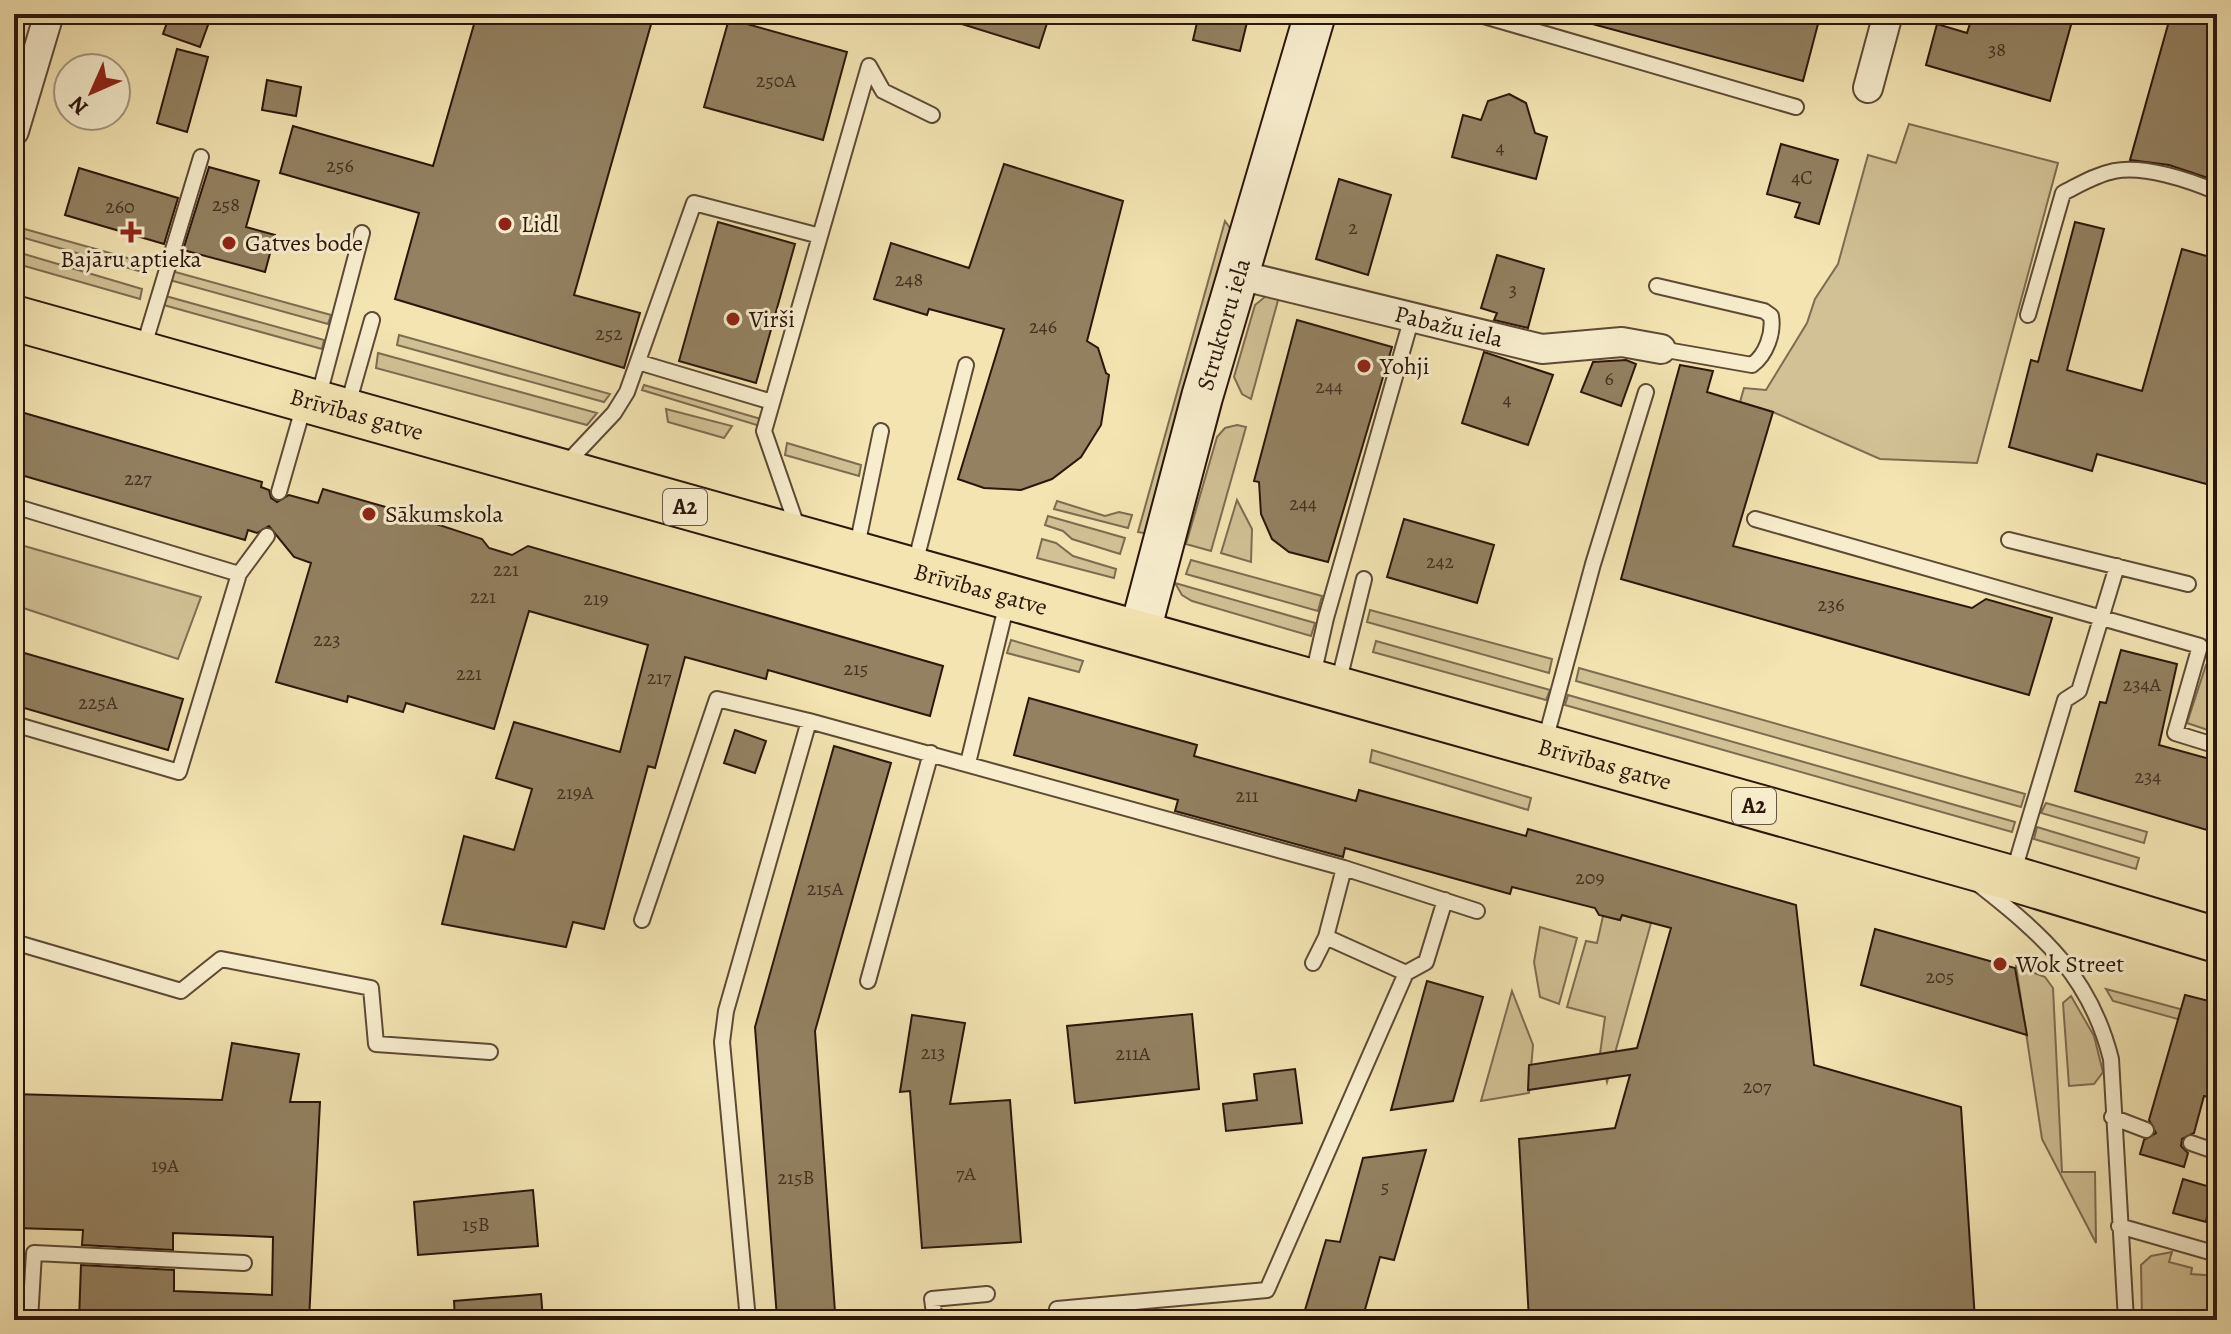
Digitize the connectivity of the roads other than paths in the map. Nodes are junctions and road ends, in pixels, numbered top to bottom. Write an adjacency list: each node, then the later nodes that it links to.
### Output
1 (49, 14): 8 (street)
2 (1315, 14): 13 (street, Struktoru iela)
3 (1477, 14): 6 (lane)
4 (1888, 14): 5 (street)
5 (1868, 88)
6 (1796, 107)
7 (932, 115): 12 (lane)
8 (14, 131)
9 (201, 157): 20 (lane)
10 (2217, 192): 15 (lane)
11 (362, 233): 25 (lane)
12 (820, 236): 21 (lane); 24 (lane)
13 (1239, 275): 16 (street, Pabažu iela); 42 (street, Struktoru iela)
14 (1657, 286): 19 (lane)
15 (2028, 315)
16 (1412, 317): 19 (street, Pabažu iela); 43 (lane)
17 (14, 318): 20 (highway, Brīvības gatve / A2)
18 (372, 320): 25 (lane)
19 (1661, 349)
20 (142, 353): 25 (highway, Brīvības gatve / A2)
21 (638, 362): 24 (lane); 27 (lane)
22 (966, 365): 36 (lane)
23 (1646, 392): 47 (lane)
24 (772, 402): 33 (lane)
25 (323, 405): 27 (highway, Brīvības gatve / A2); 28 (lane)
26 (881, 431): 34 (lane)
27 (560, 470): 33 (highway, Brīvības gatve / A2)
28 (279, 492)
29 (14, 506): 37 (lane)
30 (1755, 519): 41 (lane)
31 (267, 536): 37 (lane)
32 (2009, 540): 35 (lane)
33 (802, 541): 34 (highway, Brīvības gatve / A2)
34 (855, 556): 36 (highway, Brīvības gatve / A2)
35 (2117, 566): 39 (lane); 41 (lane)
36 (913, 572): 40 (highway, Brīvības gatve / A2)
37 (239, 574): 45 (lane)
38 (1364, 579): 43 (lane)
39 (2188, 584)
40 (1008, 599): 42 (highway, Brīvības gatve / A2); 49 (lane)
41 (2102, 619): 46 (lane); 52 (lane)
42 (1139, 635): 43 (highway, Brīvības gatve / A2)
43 (1324, 685): 47 (highway, Brīvības gatve / A2)
44 (809, 721): 48 (lane); 55 (lane); 72 (lane)
45 (14, 724)
46 (2217, 746)
47 (1544, 747): 50 (highway, Brīvības gatve / A2)
48 (931, 753): 49 (lane); 61 (lane)
49 (968, 763): 51 (lane)
50 (1947, 860): 52 (highway, Brīvības gatve / A2); 63 (lane, Brīvības gatve)
51 (1344, 868): 53 (lane); 56 (lane)
52 (2011, 878): 57 (highway, Brīvības gatve / A2)
53 (1445, 900): 54 (lane); 60 (lane)
54 (1477, 911)
55 (642, 920)
56 (1326, 937): 59 (lane); 60 (lane)
57 (2217, 940)
58 (14, 942): 62 (lane)
59 (1313, 963)
60 (1406, 973): 74 (lane)
61 (868, 981)
62 (490, 1052)
63 (2112, 1117): 64 (lane); 67 (lane, Brīvības gatve)
64 (2146, 1130)
65 (2191, 1143): 66 (lane)
66 (2217, 1152)
67 (2119, 1226): 68 (lane); 75 (lane, Brīvības gatve)
68 (2217, 1254)
69 (244, 1263): 71 (lane)
70 (987, 1294): 73 (lane)
71 (30, 1320)
72 (748, 1320)
73 (935, 1320)
74 (1058, 1320)
75 (2126, 1320)

